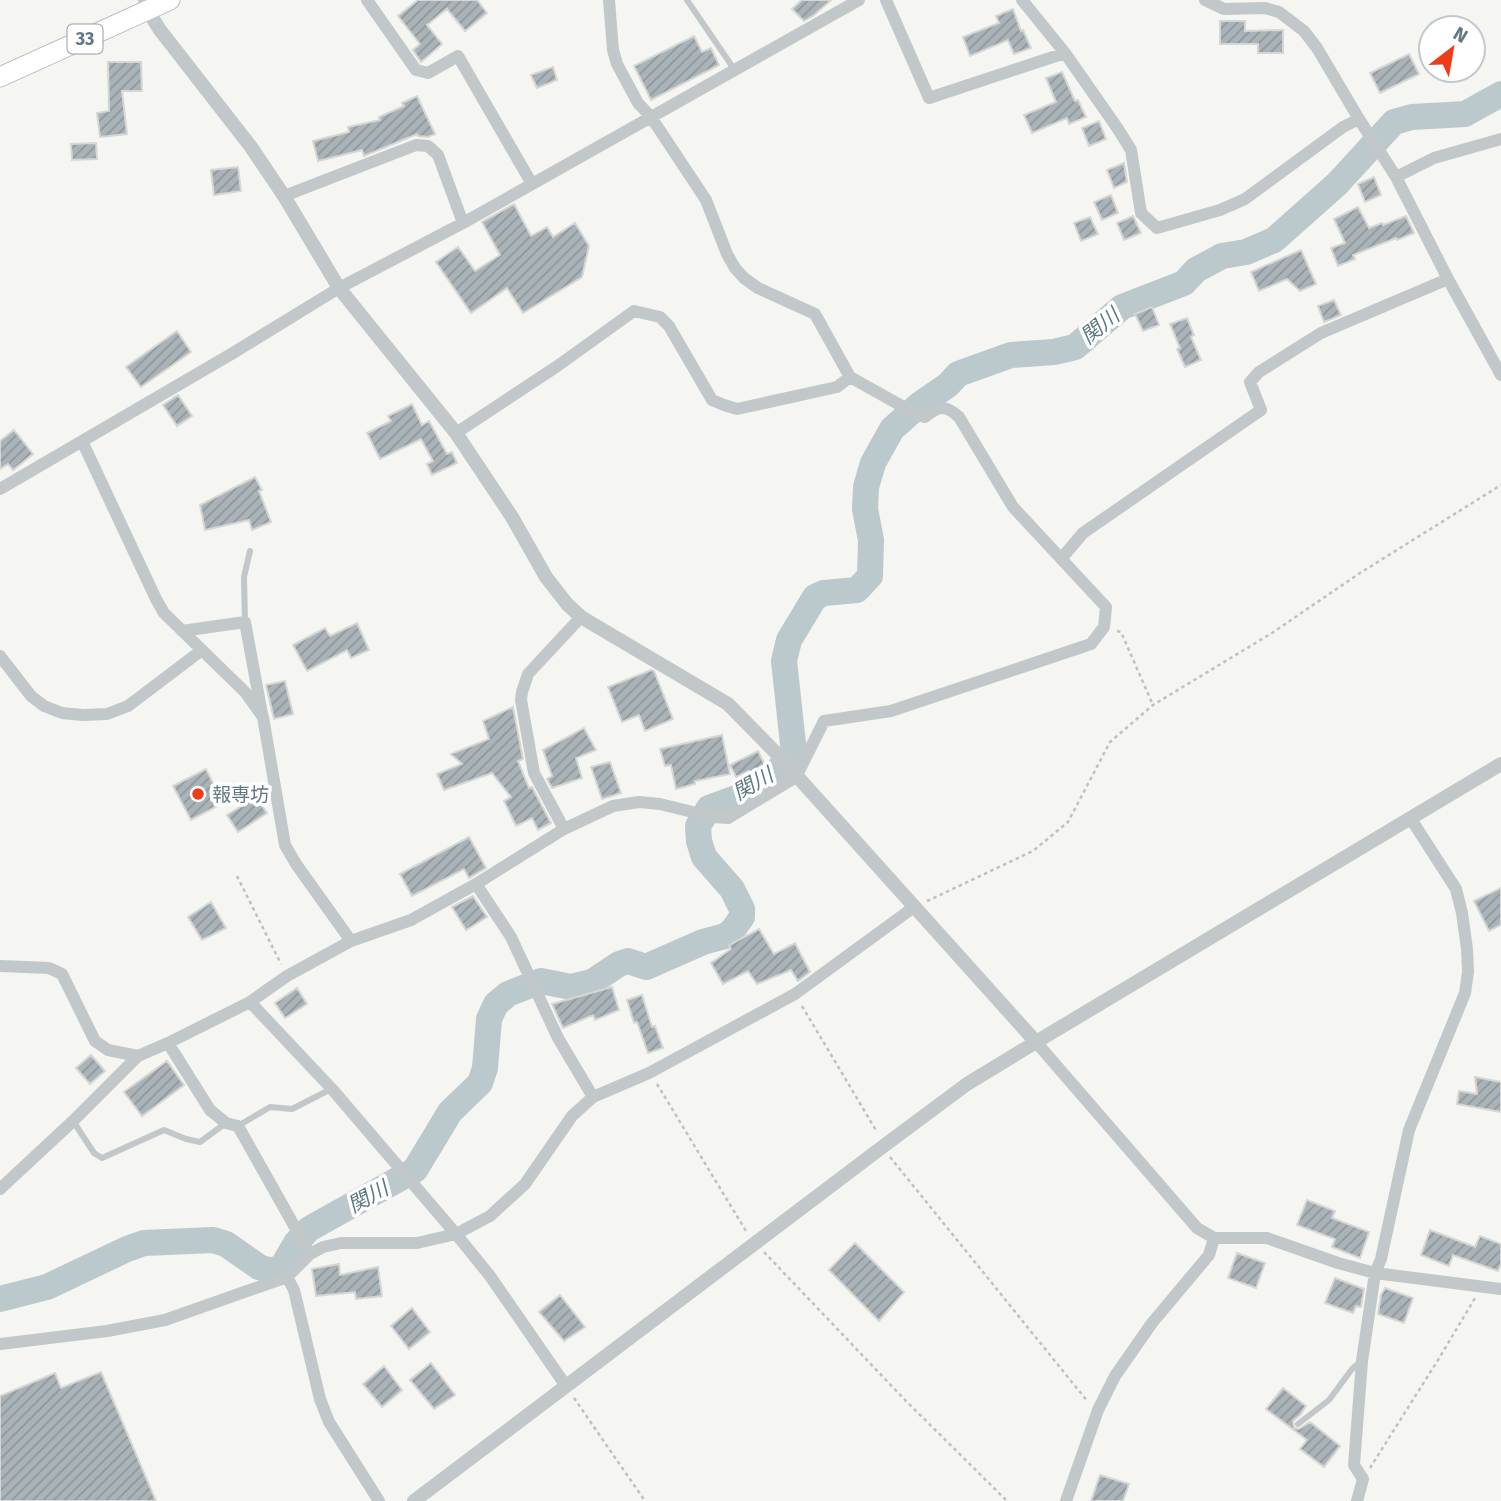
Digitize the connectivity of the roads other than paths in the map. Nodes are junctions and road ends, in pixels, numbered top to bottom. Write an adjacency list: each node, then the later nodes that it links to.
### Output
1 (170, 0): 9 (main road, 33)
2 (367, 0): 17 (street)
3 (609, 0): 13 (street)
4 (687, 0): 11 (lane)
5 (859, 0): 11 (street)
6 (886, 0): 10 (street)
7 (1022, 0): 10 (street)
8 (1205, 0): 14 (street)
9 (146, 5): 12 (main road, 33); 18 (street)
10 (1065, 53): 14 (street)
11 (735, 71): 13 (street)
12 (0, 77)
13 (651, 117): 17 (street); 23 (street)
14 (1359, 119): 16 (street)
15 (1501, 138): 16 (street)
16 (1396, 177): 20 (street)
17 (532, 184): 19 (street)
18 (284, 196): 19 (street); 21 (street)
19 (463, 223): 21 (street)
20 (1448, 279): 22 (street); 28 (street)
21 (339, 288): 24 (street); 25 (street)
22 (1501, 375)
23 (850, 377): 24 (street); 28 (street)
24 (456, 433): 29 (street)
25 (82, 441): 26 (street); 31 (street)
26 (0, 489)
27 (250, 551): 30 (lane)
28 (1061, 559): 36 (street)
29 (581, 617): 36 (street); 38 (street)
30 (245, 622): 31 (street); 34 (street)
31 (182, 631): 32 (street)
32 (202, 650): 33 (street); 34 (street)
33 (0, 656)
34 (263, 717): 41 (street)
35 (1501, 764): 37 (street)
36 (793, 773): 38 (street); 40 (street)
37 (1411, 819): 44 (street); 55 (street)
38 (564, 829): 39 (street)
39 (475, 884): 41 (street); 48 (street)
40 (914, 907): 44 (street); 48 (street)
41 (351, 941): 43 (street)
42 (0, 967): 46 (street)
43 (250, 1002): 45 (street); 47 (street)
44 (1035, 1042): 53 (street); 60 (street)
45 (168, 1043): 46 (street); 50 (street)
46 (138, 1056): 49 (street)
47 (332, 1089): 50 (lane); 52 (street)
48 (593, 1097): 52 (street)
49 (73, 1121): 50 (lane); 51 (street)
50 (232, 1125): 54 (street)
51 (0, 1189)
52 (456, 1234): 54 (street); 60 (street)
53 (1214, 1238): 55 (street); 64 (street)
54 (307, 1248): 56 (street)
55 (1375, 1273): 57 (street); 59 (street)
56 (287, 1277): 58 (street); 62 (street)
57 (1501, 1289)
58 (0, 1344)
59 (1362, 1361): 61 (lane); 65 (street)
60 (566, 1386): 63 (street)
61 (1298, 1424)
62 (379, 1501)
63 (414, 1501)
64 (1066, 1501)
65 (1357, 1501)

